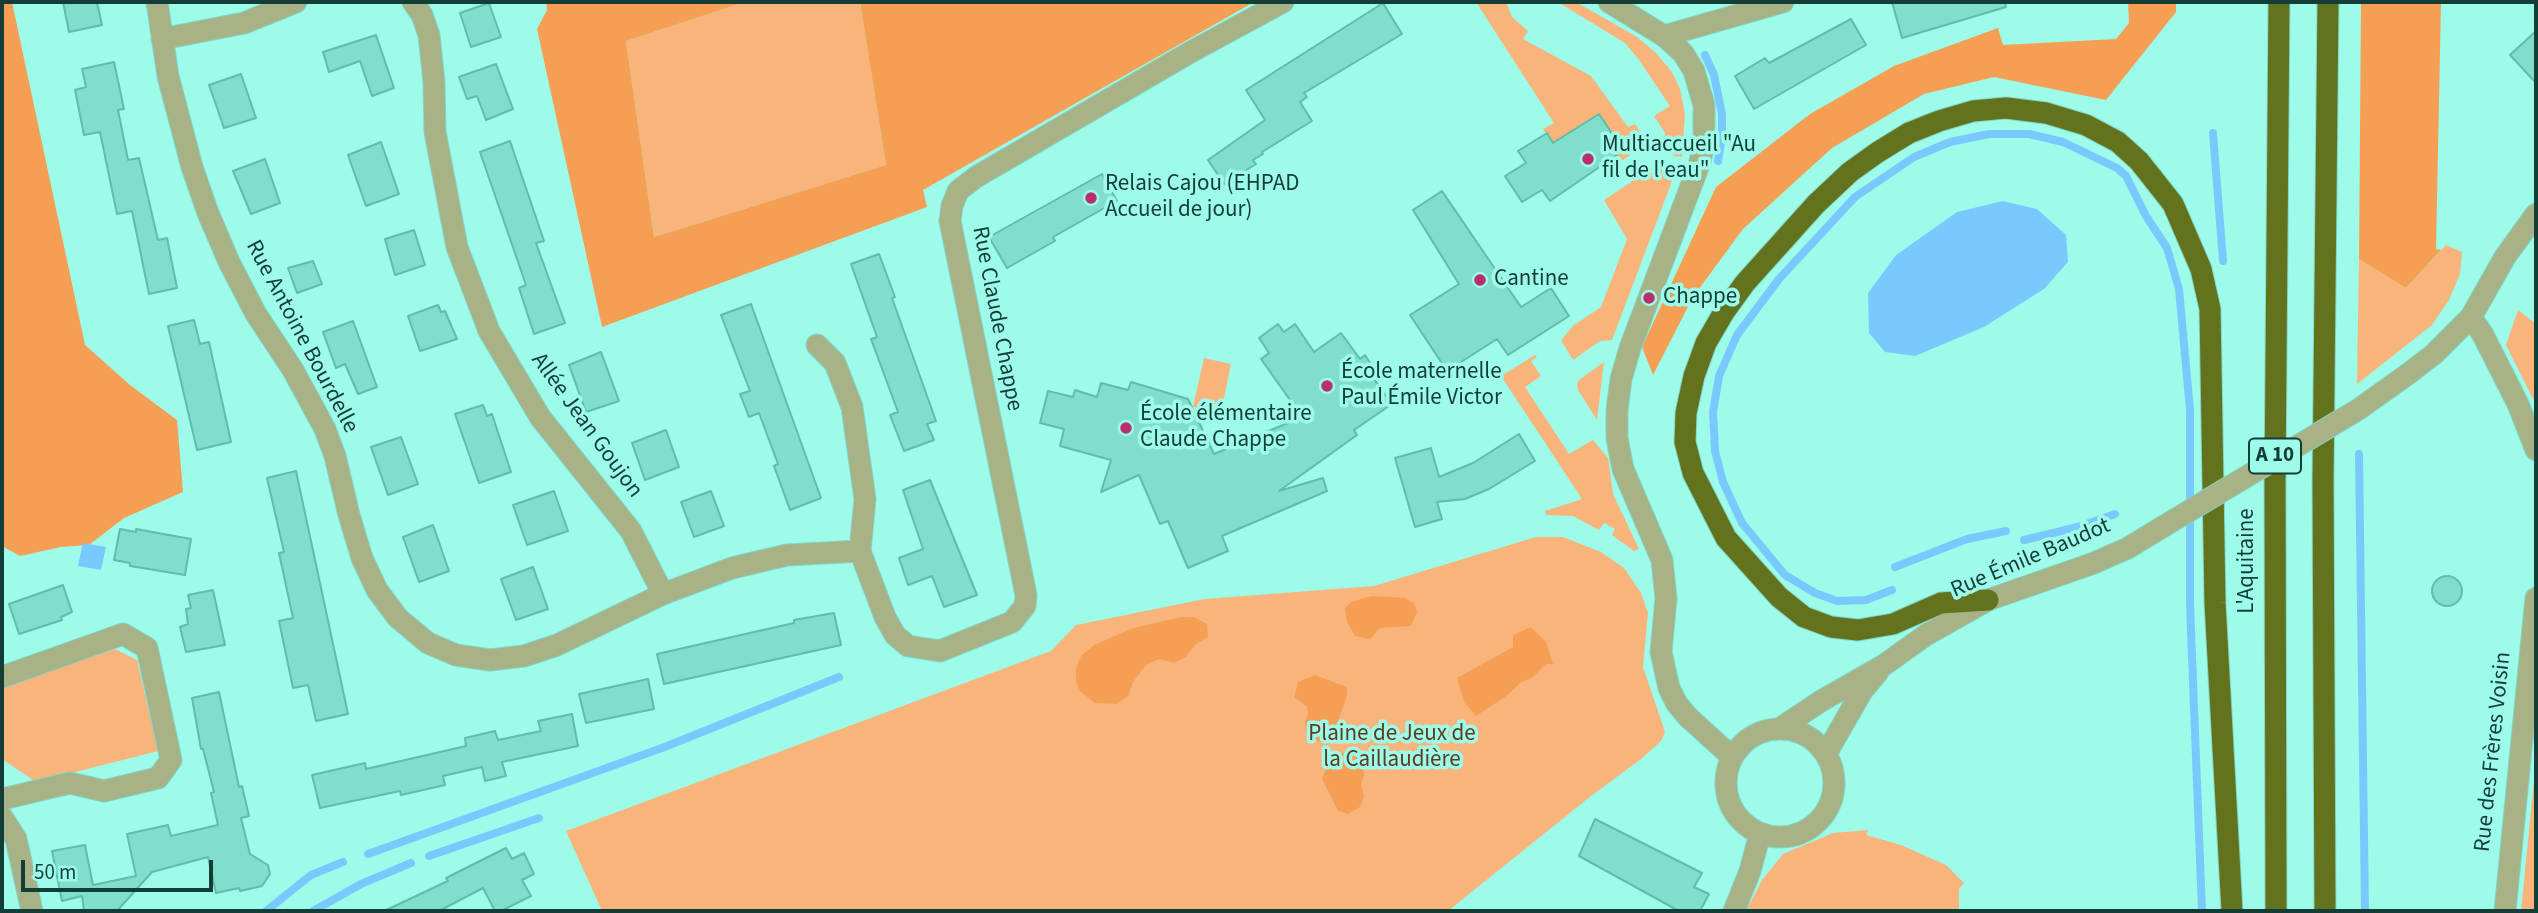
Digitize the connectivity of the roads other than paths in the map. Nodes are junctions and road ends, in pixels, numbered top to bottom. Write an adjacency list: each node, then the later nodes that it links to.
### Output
1 (157, 2): 10 (street, Rue Antoine Bourdelle)
2 (296, 2): 10 (street)
3 (413, 2): 16 (street, Allée Jean Goujon)
4 (1283, 2): 15 (street, Rue Claude Chappe)
5 (1609, 2): 9 (street)
6 (1783, 2): 9 (street)
7 (2279, 2): 30 (highway, L'Aquitaine / A 10)
8 (2328, 2): 31 (highway, A 10)
9 (1664, 36): 23 (street)
10 (162, 39): 16 (street, Rue Antoine Bourdelle)
11 (2536, 214): 12 (street)
12 (2471, 317): 14 (street); 18 (street, Rue Émile Baudot, bridge)
13 (817, 345): 15 (street)
14 (2536, 450)
15 (860, 551): 16 (street, Rue Antoine Bourdelle)
16 (663, 594)
17 (2536, 598): 32 (street, Rue des Frères Voisin)
18 (1988, 600): 19 (street, Rue Émile Baudot); 29 (highway)
19 (1884, 665): 21 (street, Rue Émile Baudot); 22 (street, Rue Émile Baudot)
20 (2, 677): 24 (street)
21 (1779, 729): 22 (street); 23 (street)
22 (1826, 754): 26 (street)
23 (1732, 757): 26 (street)
24 (2, 799)
25 (2, 817): 27 (street)
26 (1760, 834): 28 (street)
27 (32, 911)
28 (1734, 911)
29 (2232, 911)
30 (2276, 911)
31 (2325, 911)
32 (2505, 911)

